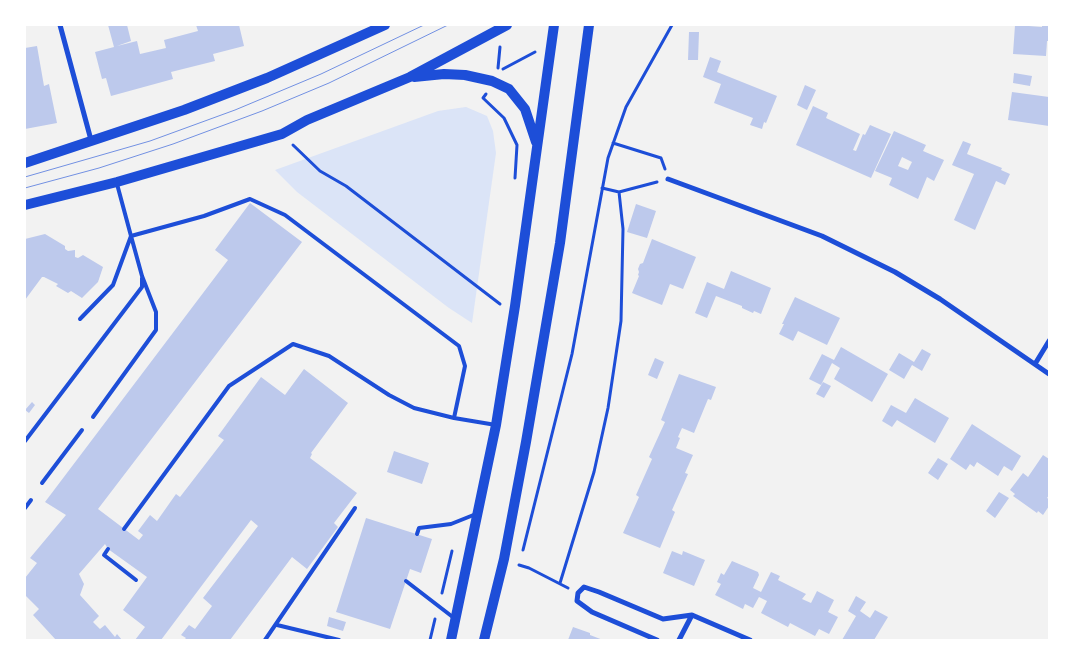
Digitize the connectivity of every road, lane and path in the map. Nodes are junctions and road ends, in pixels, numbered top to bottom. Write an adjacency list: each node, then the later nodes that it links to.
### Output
1 (60, 25): 11 (street)
2 (385, 25): 11 (main road)
3 (554, 25): 7 (main road)
4 (589, 25): 58 (main road)
5 (672, 25): 12 (path)
6 (504, 26): 7 (path); 8 (main road)
7 (551, 43): 13 (main road)
8 (410, 77): 10 (main road); 13 (main road)
9 (483, 98): 16 (path)
10 (282, 134): 17 (main road); 24 (path)
11 (91, 140): 14 (main road)
12 (613, 143): 15 (path); 18 (path)
13 (537, 146): 32 (main road)
14 (25, 162)
15 (668, 178): 19 (path); 28 (street)
16 (515, 181)
17 (117, 182): 20 (main road); 21 (lane)
18 (602, 188): 19 (path); 44 (path)
19 (619, 192): 48 (path)
20 (25, 205)
21 (131, 236): 22 (lane); 26 (lane); 31 (lane)
22 (142, 276): 30 (lane); 34 (lane)
23 (501, 295): 24 (path)
24 (500, 304): 25 (path)
25 (499, 313)
26 (80, 319)
27 (1049, 341): 28 (street)
28 (1035, 364): 29 (street)
29 (1049, 374)
30 (93, 417)
31 (454, 418): 32 (lane); 40 (lane)
32 (496, 425): 39 (main road)
33 (82, 430): 35 (lane)
34 (25, 441)
35 (42, 483)
36 (31, 500): 37 (lane)
37 (25, 508)
38 (355, 508): 53 (lane)
39 (476, 514): 41 (lane); 52 (main road)
40 (124, 529)
41 (417, 534)
42 (108, 549): 46 (lane)
43 (452, 549): 50 (path)
44 (523, 552)
45 (521, 559): 48 (path)
46 (136, 580)
47 (406, 582): 50 (lane)
48 (560, 583): 49 (path)
49 (578, 593): 51 (street); 59 (street)
50 (438, 607): 52 (lane); 56 (path)
51 (692, 616): 60 (street); 61 (street)
52 (456, 620): 57 (main road)
53 (277, 625): 54 (lane); 55 (lane)
54 (265, 640)
55 (339, 640)
56 (430, 640)
57 (451, 640)
58 (484, 640)
59 (657, 640)
60 (679, 640)
61 (750, 640)

